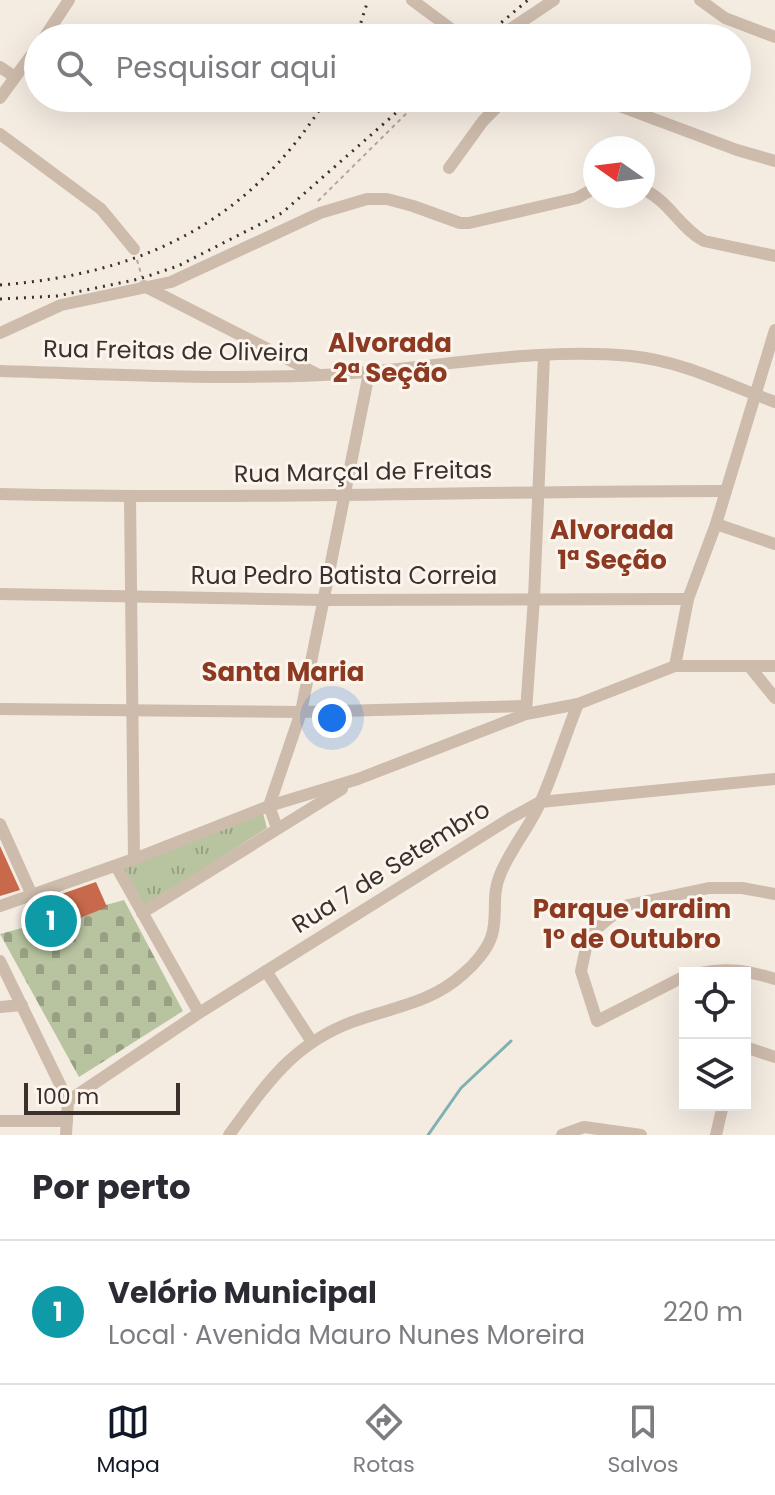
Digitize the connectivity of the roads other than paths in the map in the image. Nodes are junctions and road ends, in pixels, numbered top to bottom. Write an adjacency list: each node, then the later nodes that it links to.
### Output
1 (69, 0): 5 (street)
2 (412, 0): 6 (street)
3 (554, 0): 7 (street)
4 (700, 0): 8 (street)
5 (53, 24)
6 (444, 24)
7 (518, 24)
8 (741, 24)
9 (751, 28): 10 (street)
10 (775, 37)
11 (24, 65): 13 (street)
12 (0, 67): 13 (street)
13 (15, 77): 14 (street)
14 (0, 98)
15 (492, 112): 19 (street)
16 (635, 112): 18 (street)
17 (0, 134): 22 (street)
18 (775, 161)
19 (449, 168)
20 (583, 195): 24 (street)
21 (655, 195): 23 (street)
22 (134, 249)
23 (775, 256)
24 (144, 286): 25 (street); 30 (street)
25 (0, 333)
26 (774, 336): 31 (street)
27 (544, 355): 29 (street, Rua Freitas de Oliveira); 31 (street, Rua Freitas de Oliveira); 33 (street)
28 (0, 371): 30 (street, Rua Freitas de Oliveira)
29 (369, 373): 30 (street, Rua Freitas de Oliveira); 36 (street)
30 (320, 375)
31 (757, 395): 32 (street, Rua Freitas de Oliveira); 34 (street)
32 (775, 402)
33 (537, 491): 34 (street, Rua Marçal de Freitas); 36 (street, Rua Marçal de Freitas); 42 (street)
34 (726, 491): 38 (street)
35 (0, 494): 37 (street, Rua Marçal de Freitas)
36 (345, 494): 37 (street, Rua Marçal de Freitas); 44 (street)
37 (130, 497): 41 (street)
38 (716, 524): 39 (street); 43 (street)
39 (775, 544)
40 (0, 594): 41 (street, Rua Pedro Batista Correia)
41 (130, 596): 44 (street, Rua Pedro Batista Correia); 52 (street)
42 (534, 598): 43 (street, Rua Pedro Batista Correia); 44 (street, Rua Pedro Batista Correia); 51 (street)
43 (688, 599): 45 (street)
44 (324, 600): 53 (street)
45 (675, 666): 46 (street); 49 (street)
46 (749, 666): 47 (street); 48 (street)
47 (775, 666)
48 (775, 698)
49 (578, 704): 51 (street); 56 (street)
50 (0, 709): 52 (street)
51 (525, 710): 53 (street); 54 (street)
52 (132, 712): 53 (street); 60 (street)
53 (301, 712): 57 (street)
54 (358, 779): 57 (street); 59 (street)
55 (775, 779): 56 (street, Rua 7 de Setembro)
56 (540, 802): 67 (street, Rua 7 de Setembro); 74 (street)
57 (269, 806): 59 (street); 60 (street)
58 (0, 824): 62 (street)
59 (277, 828): 65 (street)
60 (134, 859): 61 (street)
61 (116, 866): 62 (street); 65 (street)
62 (31, 893): 64 (street)
63 (775, 894): 69 (street)
64 (0, 906)
65 (142, 913): 73 (street)
66 (0, 961): 71 (street)
67 (266, 971): 73 (street, Rua 7 de Setembro); 74 (street)
68 (751, 972): 70 (street)
69 (679, 979)
70 (775, 979)
71 (22, 1005): 72 (street); 77 (street)
72 (0, 1007)
73 (199, 1013): 77 (street, Rua 7 de Setembro)
74 (312, 1042): 83 (street)
75 (751, 1049): 76 (street)
76 (775, 1057)
77 (68, 1101): 80 (street)
78 (722, 1111): 86 (street)
79 (0, 1121): 80 (street)
80 (67, 1121): 82 (street)
81 (611, 1132): 84 (street); 85 (street)
82 (66, 1135)
83 (229, 1135)
84 (562, 1135)
85 (641, 1135)
86 (716, 1135)

